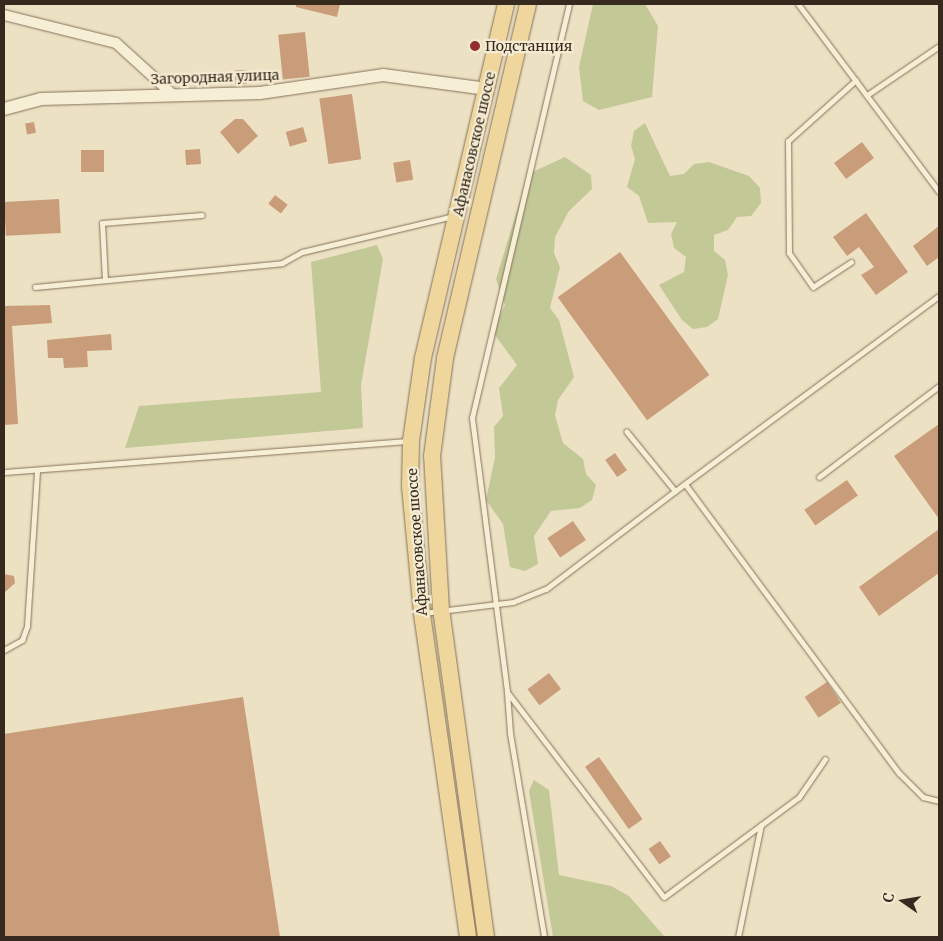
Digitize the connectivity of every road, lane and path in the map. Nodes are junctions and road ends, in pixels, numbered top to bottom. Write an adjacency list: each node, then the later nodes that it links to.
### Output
1 (506, 4): 8 (main road, Афанасовское шоссе)
2 (528, 4): 28 (main road, Афанасовское шоссе)
3 (569, 4): 27 (lane)
4 (798, 4): 7 (lane)
5 (4, 15): 9 (street)
6 (939, 46): 10 (lane)
7 (856, 80): 10 (lane); 15 (lane)
8 (487, 89): 9 (street, Загородная улица); 13 (main road, Афанасовское шоссе)
9 (171, 93): 11 (street, Загородная улица)
10 (867, 95): 12 (lane)
11 (4, 109)
12 (939, 192)
13 (458, 214): 16 (lane); 21 (main road, Афанасовское шоссе)
14 (202, 215): 16 (lane)
15 (851, 262)
16 (105, 280): 17 (lane)
17 (35, 287)
18 (939, 296): 25 (lane)
19 (939, 386): 24 (lane)
20 (626, 431): 26 (lane)
21 (411, 441): 22 (lane); 29 (main road, Афанасовское шоссе)
22 (38, 470): 23 (lane); 30 (lane)
23 (4, 472)
24 (819, 477)
25 (685, 484): 26 (lane); 33 (lane)
26 (675, 491): 27 (lane)
27 (499, 603): 28 (lane); 31 (lane)
28 (441, 610): 29 (lane); 36 (main road, Афанасовское шоссе)
29 (422, 613): 35 (main road, Афанасовское шоссе)
30 (4, 650)
31 (507, 692): 34 (lane); 37 (lane)
32 (825, 759): 34 (lane)
33 (939, 801)
34 (761, 825): 38 (lane)
35 (468, 937)
36 (486, 937)
37 (544, 937)
38 (738, 937)

